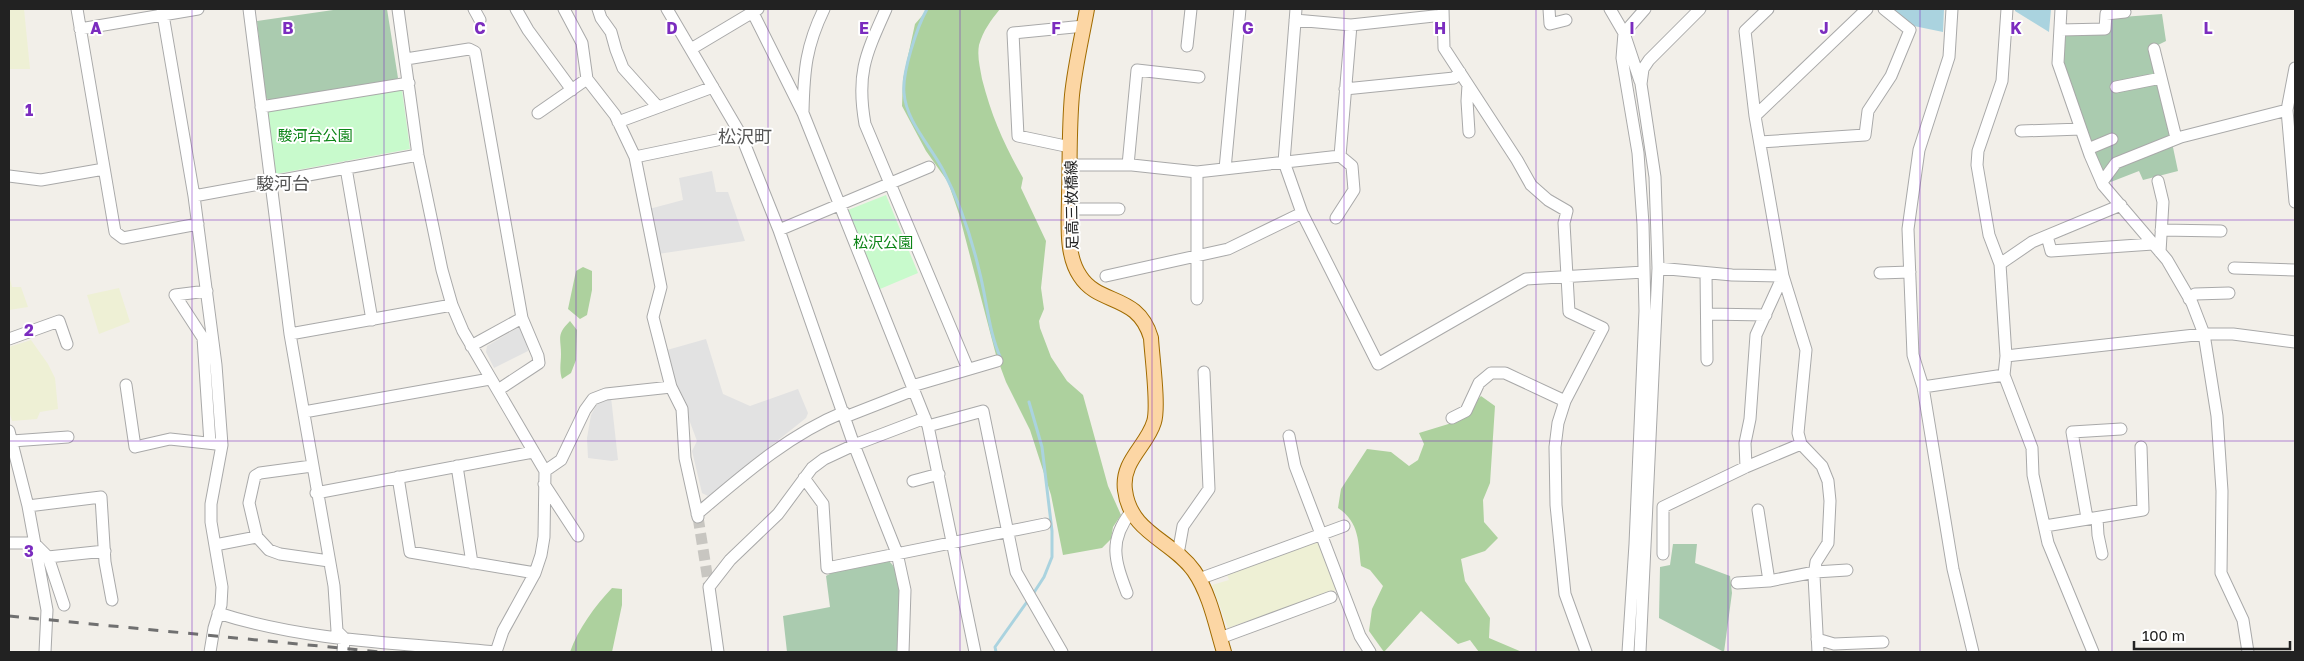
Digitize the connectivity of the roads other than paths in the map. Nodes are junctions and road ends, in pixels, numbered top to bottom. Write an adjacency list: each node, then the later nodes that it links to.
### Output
1 (77, 9): 34 (street)
2 (198, 9): 26 (street)
3 (249, 9): 54 (street)
4 (398, 9): 40 (street)
5 (474, 9): 30 (street)
6 (516, 9): 52 (street)
7 (564, 9): 45 (street)
8 (598, 9): 53 (street)
9 (667, 9): 38 (street)
10 (824, 9): 57 (street)
11 (886, 9): 84 (street)
12 (1087, 9): 33 (main road, 足高三枚橋線)
13 (1191, 9): 37 (street)
14 (1240, 9): 78 (street)
15 (1548, 9): 31 (street)
16 (1610, 9): 36 (street)
17 (1645, 9): 36 (street)
18 (1700, 9): 47 (street)
19 (1768, 9): 58 (street)
20 (1867, 9): 58 (street)
21 (1884, 9): 66 (street)
22 (1952, 9): 105 (street)
23 (2006, 9): 100 (street)
24 (2061, 9): 35 (street)
25 (754, 10): 38 (street); 57 (street)
26 (163, 12): 34 (street); 85 (street)
27 (1443, 12): 32 (street); 42 (street)
28 (2125, 12): 35 (street)
29 (1296, 14): 32 (street); 72 (street)
30 (480, 20)
31 (1566, 20)
32 (1350, 25): 51 (street)
33 (1084, 26): 67 (main road, 足高三枚橋線); 67 (street)
34 (80, 29): 77 (street)
35 (2060, 30): 60 (street)
36 (1624, 33): 47 (street); 104 (street)
37 (1187, 46)
38 (691, 49): 49 (street)
39 (2154, 50): 44 (street)
40 (406, 59): 46 (street); 118 (street)
41 (2295, 68): 55 (street)
42 (1460, 72): 48 (street); 51 (street)
43 (1199, 76): 74 (street)
44 (2161, 78): 50 (street); 65 (street)
45 (587, 79): 52 (street); 59 (street)
46 (410, 83): 54 (street); 69 (street)
47 (1641, 84): 101 (street)
48 (1468, 85): 62 (street); 109 (street)
49 (713, 87): 53 (street); 63 (street)
50 (2116, 87)
51 (1345, 89): 70 (street)
52 (572, 90): 56 (street)
53 (658, 107): 59 (street)
54 (262, 108): 81 (street)
55 (2287, 110): 65 (street); 86 (street)
56 (538, 113)
57 (803, 113): 87 (street)
58 (1755, 116): 66 (street)
59 (618, 122): 71 (street)
60 (2080, 129): 61 (street); 68 (street)
61 (2022, 131)
62 (1469, 132)
63 (741, 135): 71 (street); 94 (street)
64 (2112, 138): 68 (street)
65 (2176, 138): 83 (street)
66 (1760, 142): 110 (street)
67 (1070, 147): 73 (main road, 足高三枚橋線)
68 (2088, 149): 83 (street)
69 (418, 155): 76 (street); 115 (street)
70 (1340, 156): 72 (street); 92 (street)
71 (635, 157): 134 (street)
72 (1284, 162): 78 (street); 91 (street)
73 (1070, 165): 74 (street); 89 (main road, 足高三枚橋線)
74 (1128, 165): 79 (street)
75 (929, 167): 84 (street)
76 (346, 168): 81 (street); 119 (street)
77 (104, 169): 80 (street); 93 (street)
78 (1225, 169): 79 (street)
79 (1196, 172): 99 (street)
80 (9, 176)
81 (271, 181): 85 (street); 120 (street)
82 (2158, 181): 95 (street)
83 (2102, 182): 88 (street)
84 (890, 184): 87 (street); 129 (street)
85 (194, 196): 93 (street)
86 (2295, 202)
87 (840, 205): 94 (street); 136 (street)
88 (2121, 205): 97 (street); 98 (street)
89 (1069, 209): 90 (street); 165 (main road, 足高三枚橋線)
90 (1119, 209)
91 (1302, 213): 99 (street); 109 (street)
92 (1336, 218)
93 (198, 224): 111 (street)
94 (779, 230): 140 (street)
95 (2161, 230): 96 (street); 98 (street)
96 (2221, 231)
97 (2047, 236): 98 (street); 100 (street)
98 (2156, 248): 114 (street)
99 (1198, 255): 108 (street); 113 (street)
100 (2000, 264): 126 (street)
101 (1658, 268): 106 (street); 213 (street)
102 (2234, 268): 103 (street)
103 (2295, 270)
104 (1644, 272): 109 (street); 212 (street)
105 (1910, 272): 107 (street); 135 (street)
106 (1706, 273): 110 (street); 116 (street)
107 (1880, 273)
108 (1106, 276)
109 (1566, 276): 138 (street)
110 (1783, 276): 117 (street); 148 (street)
111 (207, 291): 147 (street); 147 (street)
112 (2229, 293): 114 (street)
113 (1197, 299)
114 (2189, 299): 121 (street)
115 (452, 305): 119 (street); 125 (street)
116 (1707, 314): 117 (street); 127 (street)
117 (1766, 315): 155 (street)
118 (522, 318): 125 (street); 137 (street)
119 (372, 320): 120 (street)
120 (290, 334): 139 (street)
121 (2204, 334): 123 (street); 126 (street); 217 (street)
122 (9, 339): 124 (street)
123 (2295, 342)
124 (67, 344)
125 (471, 346): 132 (street)
126 (2006, 356): 131 (street)
127 (1707, 360)
128 (997, 361): 129 (street)
129 (968, 369): 136 (street)
130 (1204, 372): 180 (street)
131 (2004, 375): 135 (street); 169 (street)
132 (490, 378): 137 (street); 139 (street)
133 (126, 385): 147 (street)
134 (671, 387): 140 (street); 156 (street)
135 (1923, 387): 215 (street)
136 (913, 388): 140 (street); 142 (street)
137 (498, 390): 151 (street)
138 (1565, 401): 141 (street); 211 (street)
139 (304, 412): 153 (street)
140 (845, 414): 149 (street)
141 (1452, 418)
142 (927, 422): 149 (street); 157 (street); 170 (street)
143 (2121, 428): 166 (street)
144 (10, 436): 146 (street); 152 (street)
145 (1289, 436): 171 (street)
146 (68, 437)
147 (216, 444): 177 (street)
148 (1801, 444): 155 (street); 187 (street)
149 (854, 445): 159 (street); 179 (street)
150 (2141, 447): 166 (street)
151 (533, 452): 154 (street); 156 (street)
152 (13, 466): 163 (street)
153 (312, 466): 162 (street); 173 (street)
154 (456, 466): 158 (street); 185 (street)
155 (1746, 467): 181 (street)
156 (545, 470): 161 (street)
157 (939, 474): 160 (street); 174 (street)
158 (398, 477): 162 (street); 185 (street)
159 (804, 478): 179 (street); 205 (street)
160 (913, 481)
161 (544, 484): 172 (street); 188 (street)
162 (316, 493): 184 (street)
163 (28, 506): 175 (street); 178 (street)
164 (1758, 510): 190 (street)
165 (1130, 512): 180 (main road, 足高三枚橋線); 192 (street)
166 (2092, 518): 169 (street); 182 (street)
167 (1045, 524): 170 (street)
168 (1344, 526): 171 (street)
169 (2045, 526): 216 (street)
170 (1008, 530): 174 (street); 208 (street)
171 (1321, 534): 189 (street); 210 (street)
172 (578, 536)
173 (257, 537): 177 (street); 184 (street)
174 (953, 541): 179 (street); 207 (street)
175 (34, 542): 176 (street); 183 (street); 201 (street)
176 (9, 544)
177 (215, 545): 196 (street)
178 (105, 551): 183 (street); 194 (street)
179 (897, 553): 206 (street)
180 (1178, 554): 189 (main road, 足高三枚橋線)
181 (1663, 554)
182 (2102, 554)
183 (48, 557): 195 (street)
184 (329, 561): 197 (street)
185 (472, 563): 188 (street)
186 (1847, 570): 187 (street)
187 (1815, 572): 190 (street); 199 (street)
188 (534, 573): 204 (street)
189 (1199, 579): 198 (main road, 足高三枚橋線)
190 (1769, 581): 191 (street)
191 (1737, 584)
192 (1127, 593)
193 (1331, 597): 198 (street)
194 (112, 600)
195 (64, 605)
196 (218, 613): 197 (street); 202 (street)
197 (344, 638): 203 (street); 204 (street)
198 (1220, 638): 209 (main road, 足高三枚橋線)
199 (1818, 639): 200 (street); 214 (street)
200 (1884, 642)
201 (45, 652)
202 (210, 652)
203 (343, 652)
204 (496, 652)
205 (718, 652)
206 (903, 652)
207 (975, 652)
208 (1062, 652)
209 (1224, 652)
210 (1370, 652)
211 (1585, 652)
212 (1628, 652)
213 (1640, 652)
214 (1818, 652)
215 (1973, 652)
216 (2093, 652)
217 (2248, 652)

